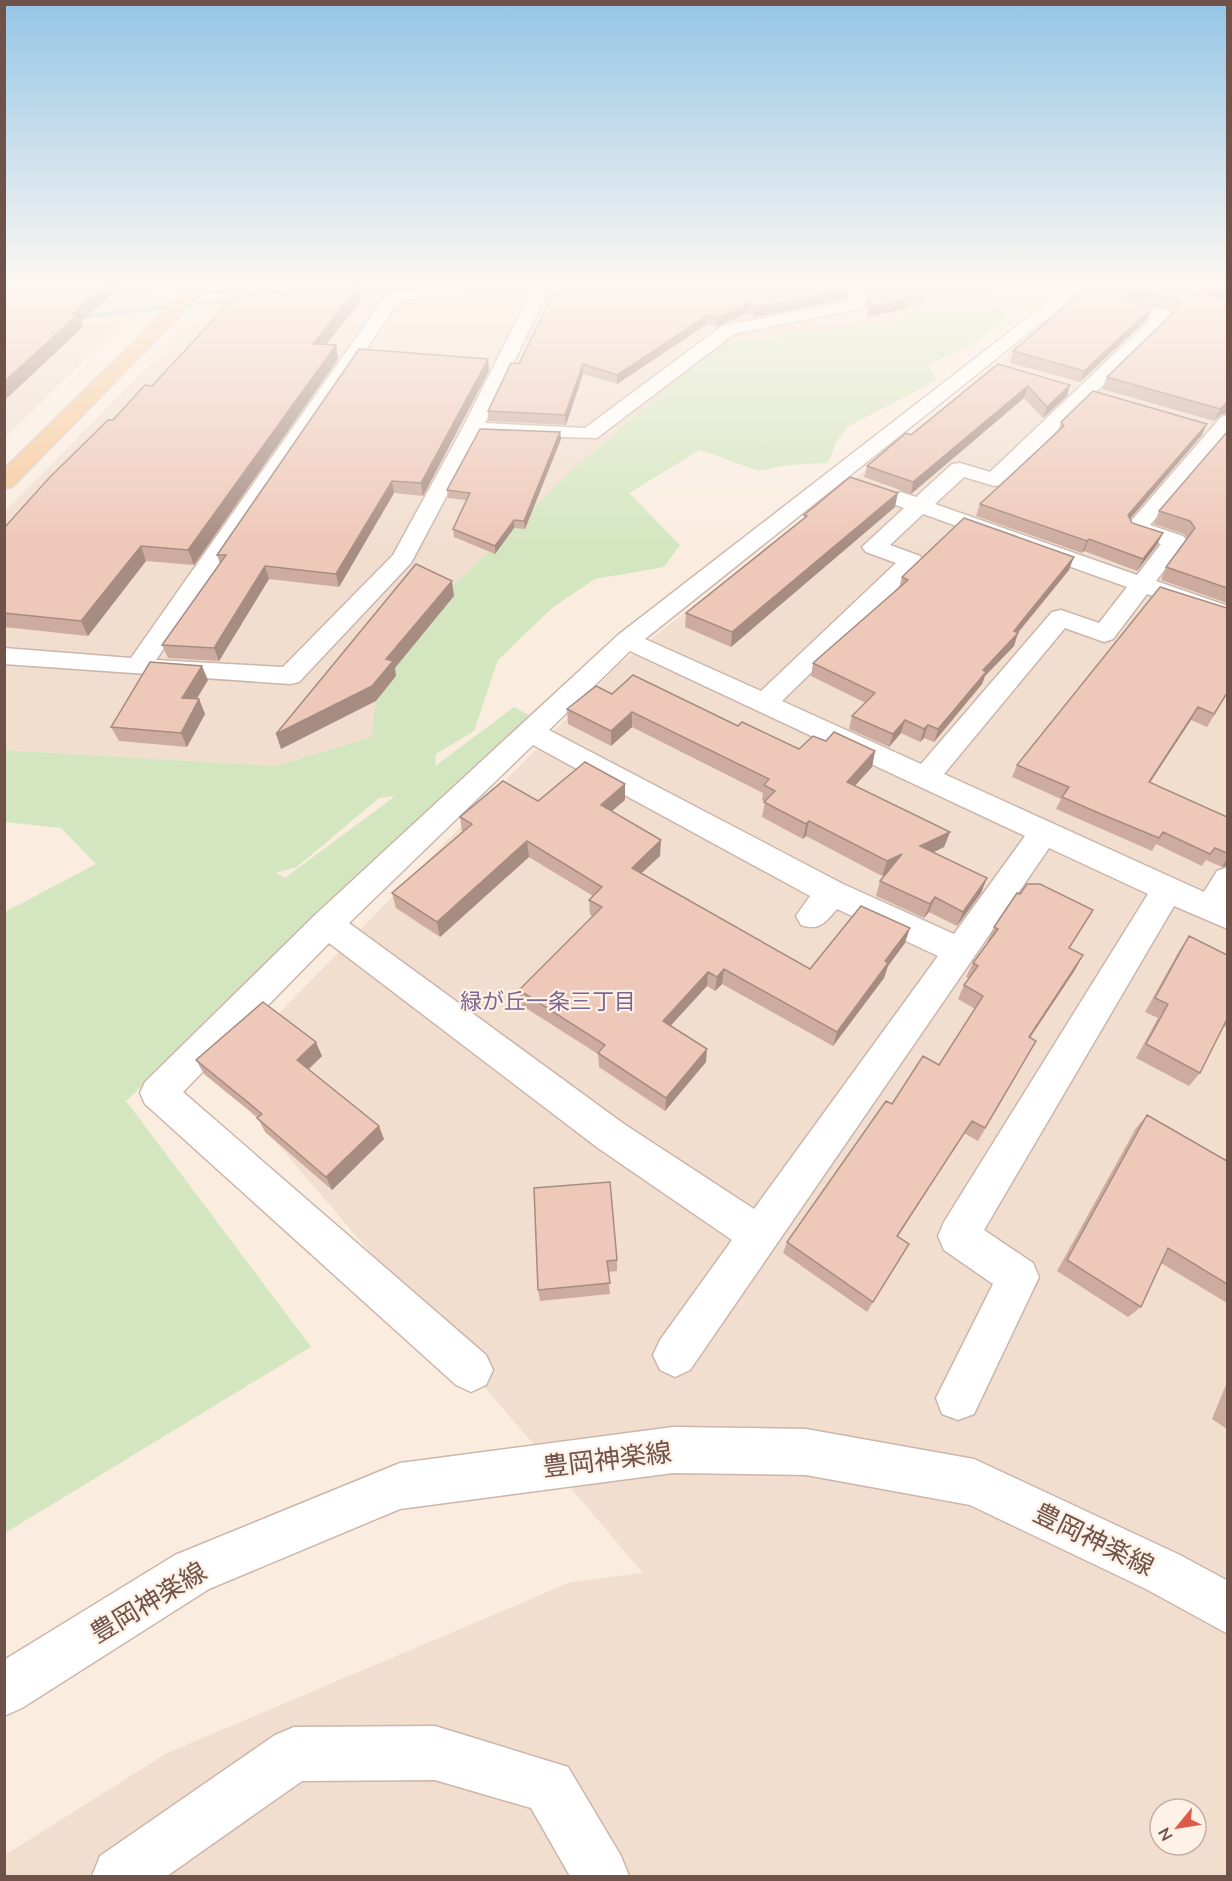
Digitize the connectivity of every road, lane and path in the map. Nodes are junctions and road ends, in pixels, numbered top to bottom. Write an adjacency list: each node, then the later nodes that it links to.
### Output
1 (114, 372): 13 (main road)
2 (342, 372): 20 (street)
3 (500, 372): 12 (street)
4 (673, 372): 12 (street)
5 (973, 372): 14 (street)
6 (1107, 372): 8 (street)
7 (1062, 386): 8 (street)
8 (1085, 393): 9 (street); 15 (street)
9 (1107, 399)
10 (1196, 425): 11 (street)
11 (1224, 428): 16 (street)
12 (472, 429): 20 (street)
13 (4, 482)
14 (857, 484): 15 (street); 18 (street)
15 (919, 506): 16 (street); 21 (street)
16 (1141, 584): 17 (street); 23 (street)
17 (1227, 615)
18 (627, 640): 21 (street); 22 (street)
19 (4, 656): 20 (street)
20 (138, 667)
21 (764, 703): 23 (street)
22 (529, 731): 28 (street); 29 (street)
23 (926, 777): 24 (street)
24 (1044, 832): 26 (street); 29 (street)
25 (1227, 879): 27 (street)
26 (1168, 889): 27 (street); 33 (street)
27 (1219, 913)
28 (327, 924): 30 (street); 32 (street)
29 (961, 952): 30 (street)
30 (759, 1235): 31 (street)
31 (675, 1356)
32 (471, 1370)
33 (958, 1398)
34 (1227, 1609): 35 (street, 豊岡神楽線)
35 (4, 1690)
36 (120, 1876): 37 (street)
37 (601, 1876)

